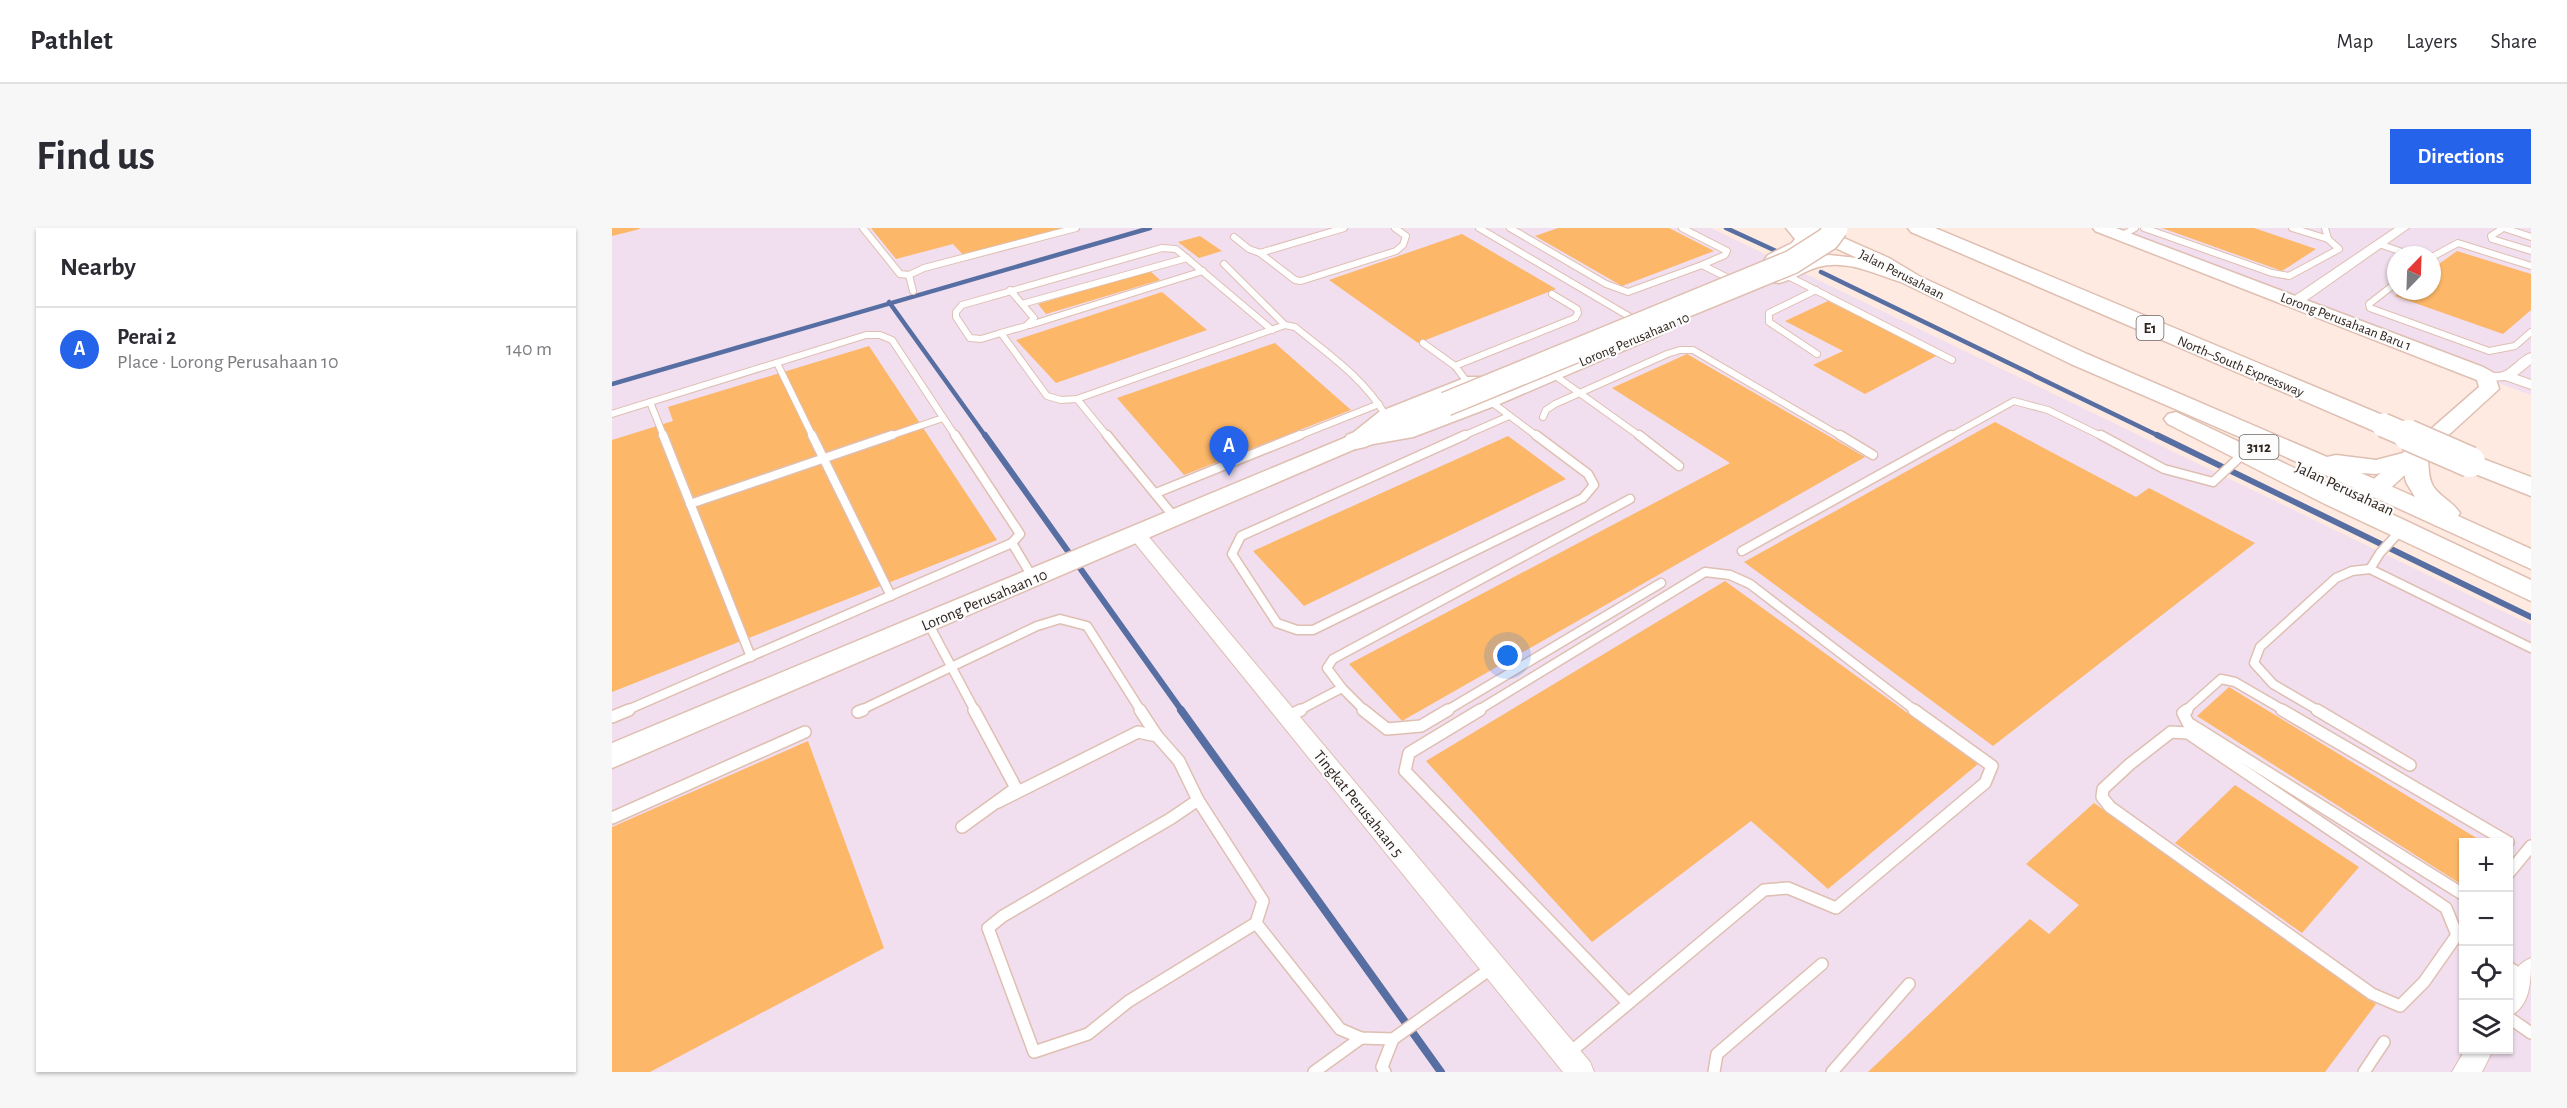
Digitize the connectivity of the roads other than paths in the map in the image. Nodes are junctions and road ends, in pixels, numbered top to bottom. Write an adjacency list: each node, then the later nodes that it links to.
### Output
1 (863, 228): 34 (lane)
2 (1076, 228): 34 (lane)
3 (1344, 228): 27 (lane)
4 (1395, 228): 27 (lane)
5 (1479, 228): 44 (lane)
6 (1510, 228): 30 (lane)
7 (1682, 228): 30 (lane)
8 (1794, 228): 35 (street, Lorong Perusahaan 10)
9 (1806, 228): 36 (main road, Jalan Perusahaan / 3112)
10 (1836, 228): 72 (highway, bridge)
11 (1918, 228): 71 (highway, North–South Expressway / E1)
12 (1953, 228): 71 (highway, North–South Expressway / E1)
13 (2101, 228): 19 (street, Lorong Perusahaan Baru 1)
14 (2144, 228): 22 (lane)
15 (2292, 228): 22 (lane)
16 (2325, 228): 22 (lane)
17 (2403, 228): 23 (street)
18 (2503, 228): 21 (lane); 25 (lane)
19 (2128, 232): 42 (street, Lorong Perusahaan Baru 1)
20 (1234, 237): 27 (lane)
21 (2531, 237)
22 (2328, 239)
23 (2379, 244): 24 (lane); 42 (street)
24 (2387, 247)
25 (2531, 251)
26 (2441, 252): 31 (lane)
27 (1260, 253)
28 (1187, 258): 32 (lane); 38 (lane); 43 (lane)
29 (1224, 264): 45 (lane)
30 (1701, 265): 35 (lane)
31 (2531, 266)
32 (1203, 271): 46 (lane); 47 (lane)
33 (1786, 274): 36 (street, Lorong Perusahaan 10); 39 (lane); 57 (street, Lorong Perusahaan 10)
34 (909, 275): 40 (lane)
35 (1728, 278): 44 (street, Lorong Perusahaan 10)
36 (1912, 280): 53 (main road, Jalan Perusahaan / 3112)
37 (2387, 289): 48 (lane)
38 (1010, 290): 43 (lane); 49 (lane)
39 (1816, 290): 51 (lane); 54 (lane)
40 (913, 291)
41 (1552, 294): 56 (lane)
42 (2295, 302): 58 (street, Lorong Perusahaan Baru 1)
43 (1022, 304): 46 (lane)
44 (1630, 317): 59 (street, Lorong Perusahaan 10)
45 (1285, 325): 47 (lane); 66 (lane)
46 (1026, 326): 49 (lane)
47 (1272, 330): 63 (lane)
48 (2531, 332)
49 (1001, 333): 63 (lane)
50 (1423, 343): 56 (lane)
51 (1817, 354)
52 (2531, 357): 58 (street)
53 (2079, 359): 62 (main road, Jalan Perusahaan / 3112); 77 (main road)
54 (1953, 360)
55 (777, 363): 65 (lane); 70 (lane); 78 (lane)
56 (1455, 366): 59 (lane)
57 (1553, 374): 61 (lane); 64 (street, Lorong Perusahaan 10)
58 (2497, 377): 60 (street); 76 (street)
59 (1468, 383): 66 (street, Lorong Perusahaan 10)
60 (2531, 386)
61 (1581, 392): 69 (lane); 74 (lane); 79 (lane)
62 (2162, 394): 73 (main road, Jalan Perusahaan / 3112); 82 (main road, Jalan Perusahaan / 3112)
63 (1077, 399): 83 (lane)
64 (1490, 400): 68 (lane); 72 (street, Lorong Perusahaan 10)
65 (650, 402): 67 (lane); 86 (lane)
66 (1383, 410): 72 (street, Lorong Perusahaan 10); 83 (lane)
67 (612, 414)
68 (1509, 416): 68 (lane)
69 (1543, 417)
70 (943, 418): 78 (lane); 91 (lane)
71 (2393, 420): 75 (highway, North–South Expressway / E1, bridge)
72 (1356, 441): 87 (street, Lorong Perusahaan 10)
73 (2295, 452): 76 (main road); 82 (main road, Jalan Perusahaan / 3112)
74 (1873, 454)
75 (2480, 456): 80 (highway, North–South Expressway / E1); 81 (highway, North–South Expressway / E1)
76 (2411, 457): 82 (street); 90 (main road)
77 (2239, 458): 84 (main road); 92 (lane)
78 (824, 459): 86 (lane); 99 (lane)
79 (1679, 466)
80 (2531, 468)
81 (2531, 487)
82 (2367, 492): 84 (street); 90 (main road, Jalan Perusahaan / 3112); 95 (main road, Jalan Perusahaan / 3112)
83 (1156, 494): 87 (lane)
84 (2332, 497): 88 (main road)
85 (1630, 499): 104 (lane)
86 (690, 504): 102 (lane)
87 (1175, 518): 89 (street, Lorong Perusahaan 10)
88 (2398, 532): 94 (lane); 98 (main road)
89 (1137, 534): 96 (street, Lorong Perusahaan 10); 107 (street, Tingkat Perusahaan 5)
90 (2488, 540): 93 (main road, Jalan Perusahaan / 3112)
91 (1012, 543): 96 (lane); 99 (lane)
92 (1742, 551)
93 (2531, 560)
94 (2370, 570): 101 (lane); 111 (lane)
95 (2531, 575)
96 (1033, 578): 100 (street, Lorong Perusahaan 10)
97 (1661, 583): 104 (lane)
98 (2531, 591)
99 (891, 596): 102 (lane)
100 (928, 623): 103 (lane); 110 (street, Lorong Perusahaan 10)
101 (2531, 648)
102 (751, 657): 106 (lane)
103 (953, 666): 105 (lane); 109 (lane); 113 (lane)
104 (1342, 687): 107 (lane)
105 (858, 712)
106 (612, 717)
107 (1287, 717): 124 (street, Tingkat Perusahaan 5)
108 (805, 732): 114 (lane)
109 (1157, 736): 112 (lane); 113 (lane)
110 (612, 756)
111 (2410, 765)
112 (1198, 800): 121 (lane); 121 (lane)
113 (998, 802): 115 (lane)
114 (612, 818)
115 (962, 827)
116 (2500, 838): 120 (lane)
117 (2513, 845): 118 (lane)
118 (2529, 852): 119 (lane)
119 (2513, 869)
120 (2459, 892)
121 (1256, 923): 132 (lane)
122 (2460, 937): 122 (lane)
123 (1822, 964): 138 (lane)
124 (1493, 967): 131 (lane); 135 (street, Tingkat Perusahaan 5)
125 (2522, 972): 127 (street)
126 (1909, 984): 139 (lane)
127 (2510, 1000)
128 (1628, 1003): 128 (lane); 135 (lane)
129 (2513, 1020): 130 (lane)
130 (2531, 1033)
131 (1398, 1036): 132 (lane); 137 (lane)
132 (1361, 1038): 136 (lane)
133 (2384, 1042): 140 (lane)
134 (2477, 1054): 141 (street)
135 (1573, 1064)
136 (1314, 1072)
137 (1385, 1072)
138 (1714, 1072)
139 (1832, 1072)
140 (2364, 1072)
141 (2466, 1072)

